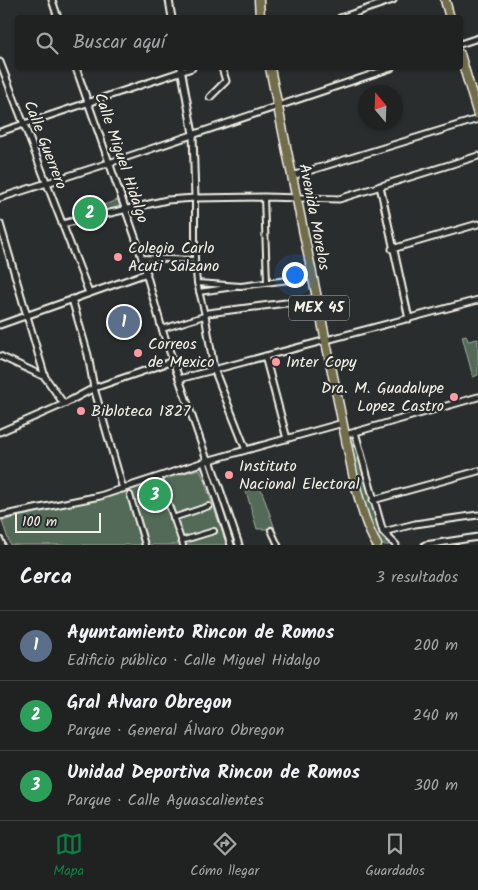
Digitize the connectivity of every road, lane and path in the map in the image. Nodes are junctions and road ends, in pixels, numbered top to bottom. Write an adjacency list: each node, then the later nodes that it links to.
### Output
1 (52, 0): 6 (street)
2 (168, 0): 7 (street)
3 (259, 0): 8 (main road)
4 (394, 0): 9 (street)
5 (445, 0): 10 (main road)
6 (57, 15)
7 (171, 15)
8 (260, 15)
9 (349, 15)
10 (449, 15)
11 (478, 38): 12 (street)
12 (463, 43)
13 (0, 62): 26 (street, Calle Guerrero)
14 (463, 64): 24 (main road)
15 (77, 70): 22 (street, Calle Miguel Hidalgo)
16 (179, 70): 22 (street)
17 (182, 70): 28 (street)
18 (223, 70): 21 (street)
19 (270, 70): 23 (main road, Avenida Morelos / MEX 45)
20 (384, 70): 23 (street)
21 (210, 97)
22 (88, 102): 26 (street); 30 (street, Calle Miguel Hidalgo)
23 (277, 106): 28 (street); 31 (main road, Avenida Morelos / MEX 45)
24 (478, 115)
25 (478, 119): 31 (street)
26 (24, 124): 27 (street); 32 (street, Calle Guerrero)
27 (0, 132)
28 (193, 134): 30 (street); 36 (street)
29 (478, 156): 33 (street)
30 (109, 163): 32 (street); 38 (street, Calle Miguel Hidalgo)
31 (292, 176): 37 (main road, Avenida Morelos / MEX 45)
32 (47, 183): 35 (street); 40 (street, Calle Guerrero)
33 (380, 186): 37 (street); 42 (street)
34 (264, 197): 36 (street); 37 (street); 47 (street)
35 (0, 198)
36 (195, 198): 38 (street); 44 (street)
37 (296, 198): 46 (main road, Avenida Morelos / MEX 45)
38 (126, 209): 40 (street); 43 (street, Calle Miguel Hidalgo)
39 (0, 224): 55 (street)
40 (62, 224): 51 (street, Calle Guerrero)
41 (478, 224): 42 (street)
42 (392, 249): 57 (street)
43 (142, 258): 44 (street); 45 (street, Calle Miguel Hidalgo)
44 (195, 260): 48 (street)
45 (147, 273): 51 (street); 59 (street, Calle Miguel Hidalgo)
46 (312, 277): 47 (street); 53 (main road, Avenida Morelos / MEX 45)
47 (267, 282): 49 (street)
48 (197, 283): 49 (street); 50 (street)
49 (241, 286): 50 (street)
50 (199, 292): 56 (street)
51 (89, 293): 52 (street)
52 (72, 299): 55 (street); 67 (street)
53 (316, 299): 56 (street); 60 (main road, Avenida Morelos / MEX 45)
54 (478, 300): 57 (street)
55 (26, 315): 58 (street); 65 (street)
56 (205, 315): 59 (street); 64 (street)
57 (409, 319): 60 (street)
58 (0, 325)
59 (162, 329): 63 (street, Calle Miguel Hidalgo)
60 (326, 341): 62 (street); 70 (main road, Avenida Morelos / MEX 45)
61 (0, 356): 65 (street)
62 (265, 356): 64 (street); 74 (street)
63 (173, 360): 66 (street, Calle Miguel Hidalgo); 67 (street)
64 (214, 369): 66 (street); 75 (street)
65 (45, 377): 69 (street)
66 (179, 379): 76 (street, Calle Miguel Hidalgo)
67 (94, 388): 69 (street); 80 (street)
68 (478, 398): 72 (street)
69 (64, 404): 71 (street)
70 (343, 423): 73 (main road, Avenida Morelos / MEX 45); 74 (street)
71 (0, 432)
72 (355, 432): 73 (street); 82 (street)
73 (346, 435): 98 (main road, Avenida Morelos / MEX 45)
74 (287, 439): 75 (street)
75 (246, 450): 76 (street)
76 (208, 458): 77 (street); 96 (street, Calle Miguel Hidalgo)
77 (203, 463): 79 (street); 95 (street)
78 (478, 471): 82 (street)
79 (159, 477): 80 (street); 86 (street)
80 (123, 489): 85 (street)
81 (130, 495): 94 (street)
82 (373, 500): 89 (street)
83 (209, 506): 86 (street)
84 (478, 515): 89 (street)
85 (0, 516)
86 (173, 518): 92 (street)
87 (271, 530): 97 (street)
88 (214, 531): 92 (street)
89 (382, 532): 99 (street)
90 (478, 537): 100 (street)
91 (0, 540): 93 (street)
92 (182, 543)
93 (2, 545)
94 (145, 545)
95 (231, 545)
96 (239, 545)
97 (278, 545)
98 (377, 545)
99 (396, 545)
100 (425, 545)

